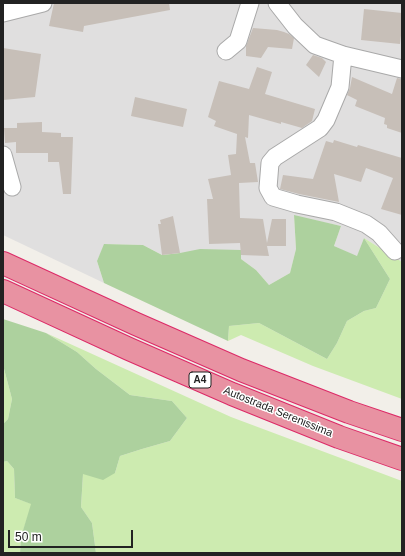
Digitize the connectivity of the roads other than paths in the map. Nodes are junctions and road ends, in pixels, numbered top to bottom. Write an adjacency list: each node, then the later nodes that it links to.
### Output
1 (43, 3): 4 (street)
2 (250, 3): 5 (street)
3 (278, 3): 6 (street)
4 (3, 13)
5 (226, 51)
6 (343, 55): 7 (street); 10 (street)
7 (402, 69)
8 (3, 155): 9 (street)
9 (12, 187)
10 (395, 251)
11 (3, 263): 13 (highway, A4)
12 (3, 291): 14 (highway, Autostrada Serenissima / A4)
13 (402, 430)
14 (402, 459)

